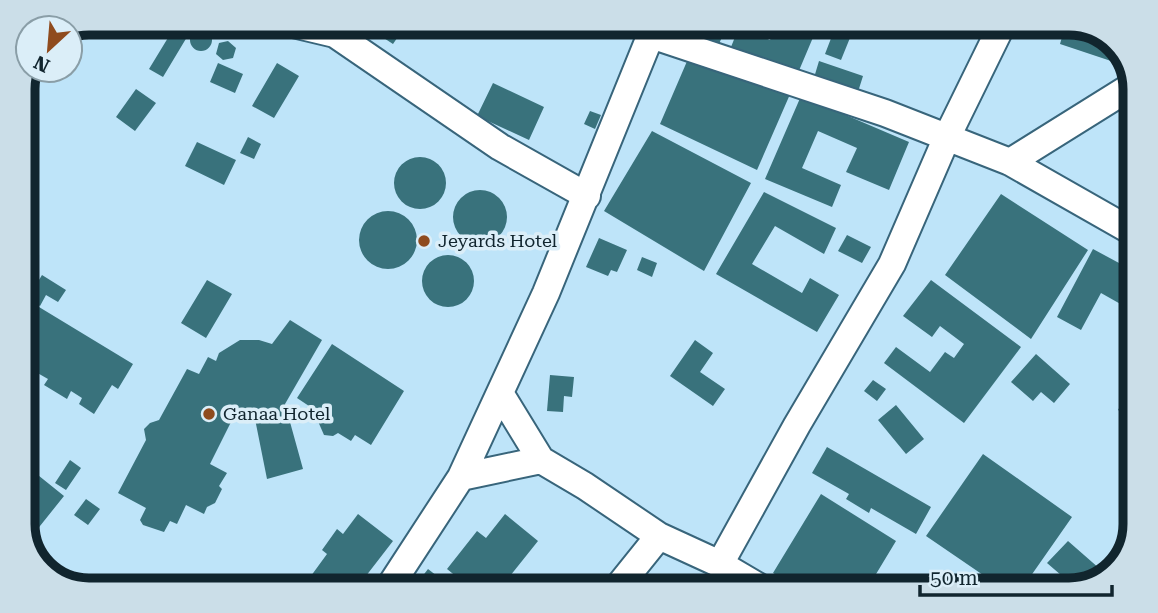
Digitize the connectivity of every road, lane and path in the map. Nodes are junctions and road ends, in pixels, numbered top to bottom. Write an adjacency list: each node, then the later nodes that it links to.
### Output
1 (344, 35): 8 (street)
2 (651, 35): 8 (street)
3 (664, 35): 6 (street)
4 (997, 35): 6 (street)
5 (1123, 91): 7 (street)
6 (947, 137): 7 (street); 14 (street)
7 (1010, 162): 9 (street)
8 (587, 196): 10 (street)
9 (1123, 226)
10 (500, 393): 11 (street); 12 (street)
11 (541, 460): 12 (street); 13 (street)
12 (461, 477): 15 (street)
13 (659, 536): 14 (street); 16 (street)
14 (720, 564): 17 (street)
15 (395, 578)
16 (625, 578)
17 (744, 578)

